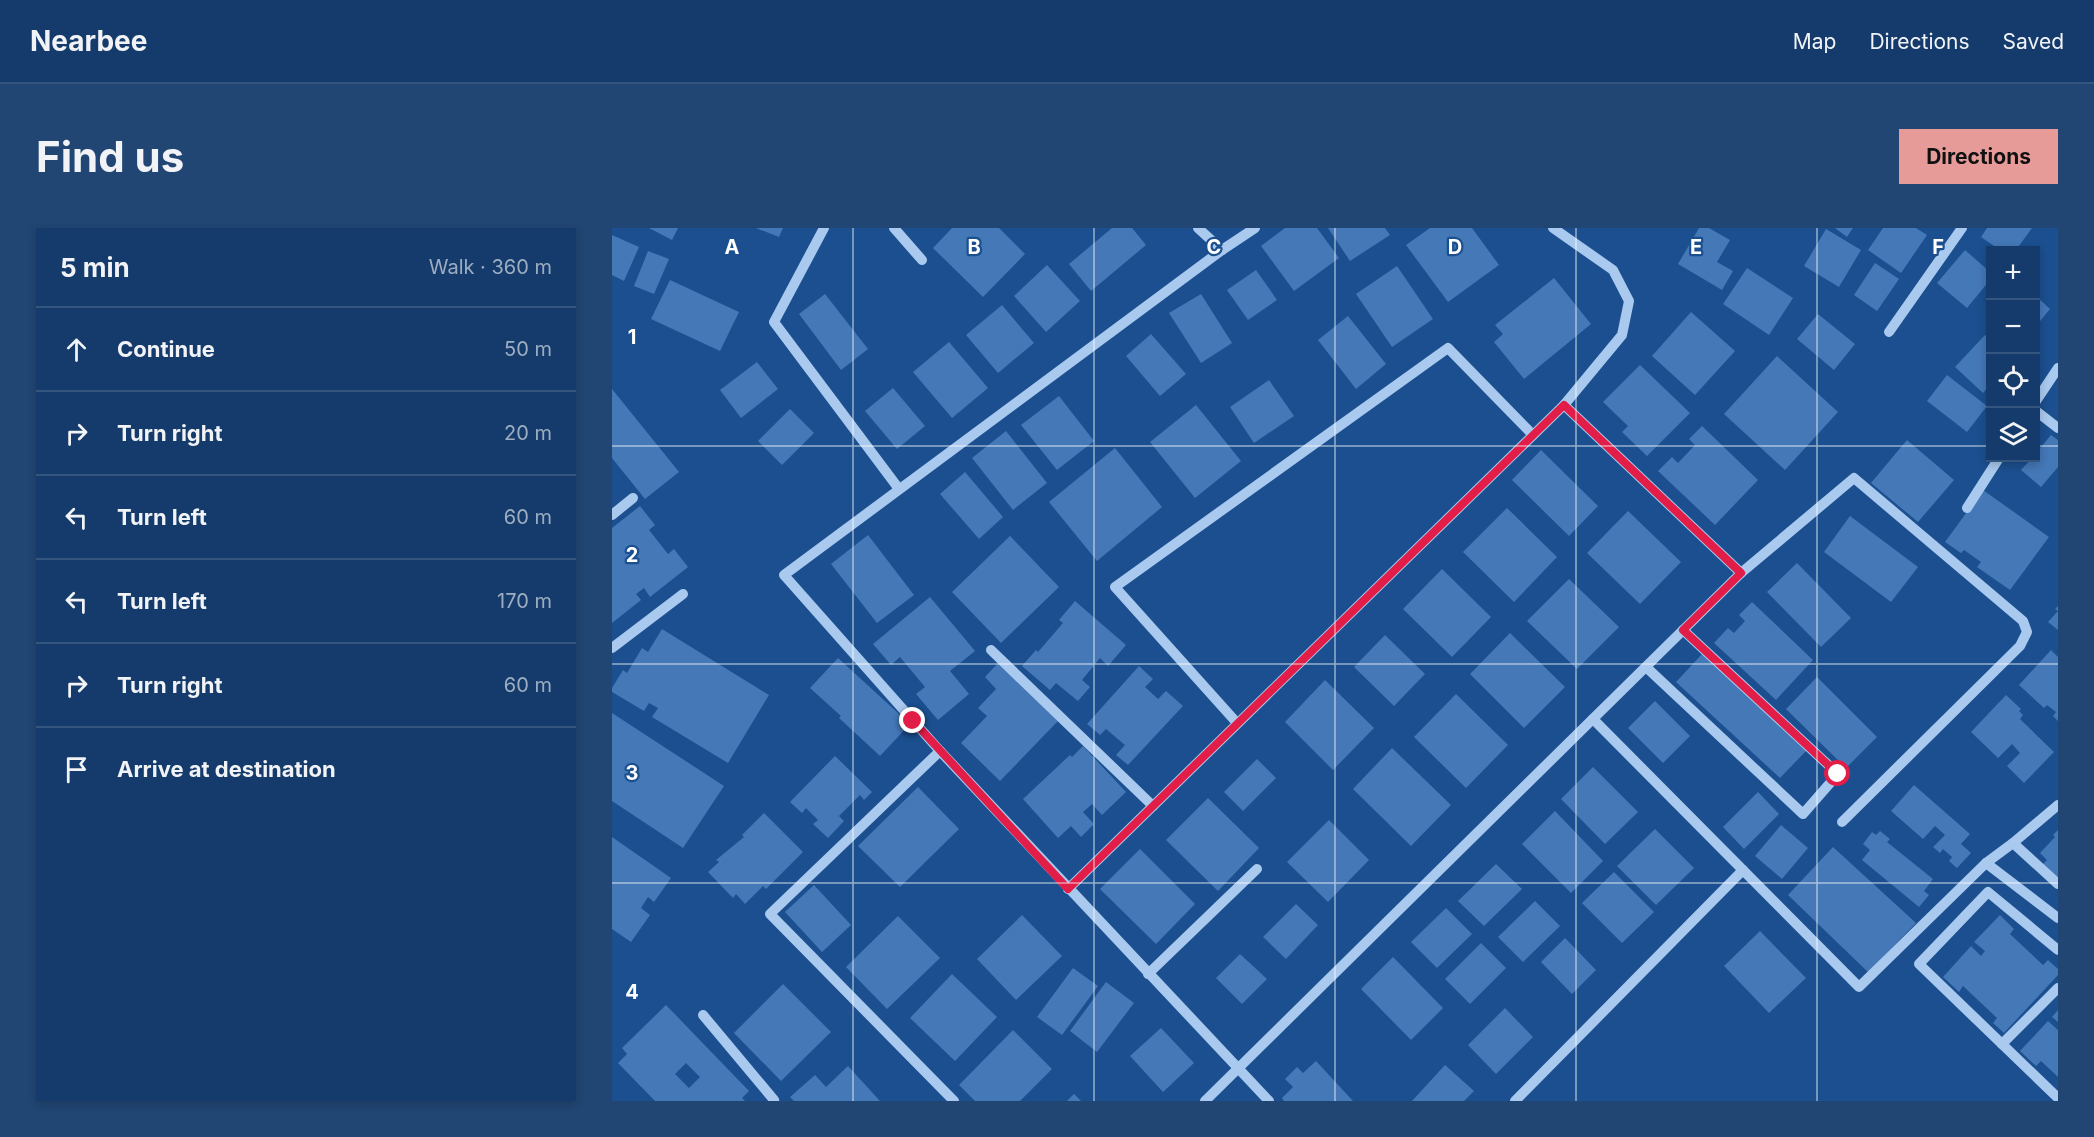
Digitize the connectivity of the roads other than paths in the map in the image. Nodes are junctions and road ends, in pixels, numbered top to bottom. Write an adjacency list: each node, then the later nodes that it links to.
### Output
1 (824, 228): 17 (street)
2 (894, 228): 8 (street)
3 (1198, 228): 7 (street)
4 (1255, 228): 7 (street)
5 (1553, 228): 12 (street)
6 (1962, 228): 9 (street)
7 (1222, 250): 17 (street)
8 (922, 260)
9 (1889, 332)
10 (2058, 368): 11 (street)
11 (2040, 395)
12 (1564, 405): 15 (street); 21 (street)
13 (2040, 414): 14 (street)
14 (2058, 428)
15 (1533, 435): 28 (street); 28 (street)
16 (1996, 462): 19 (street)
17 (899, 489): 29 (street)
18 (633, 498): 20 (street)
19 (1967, 508)
20 (612, 515)
21 (1741, 573): 23 (street); 32 (street)
22 (683, 594): 24 (street)
23 (1683, 630): 26 (street); 26 (street)
24 (612, 648)
25 (991, 650): 31 (street)
26 (1646, 667): 27 (street)
27 (1593, 719): 36 (street); 45 (street)
28 (1238, 723): 31 (street)
29 (940, 751): 38 (street); 48 (street)
30 (2058, 805): 33 (street)
31 (1153, 806): 38 (street)
32 (1842, 822)
33 (2013, 843): 34 (street); 37 (street)
34 (1986, 863): 36 (street); 39 (street)
35 (1257, 869): 41 (street)
36 (1743, 870): 51 (street)
37 (2058, 884)
38 (1068, 889): 41 (street)
39 (2058, 918)
40 (2058, 950): 44 (street)
41 (1148, 974): 45 (street)
42 (2058, 988): 44 (street)
43 (703, 1015): 47 (street)
44 (2002, 1044): 46 (street)
45 (1237, 1070): 49 (street); 50 (street)
46 (2058, 1098)
47 (774, 1101)
48 (954, 1101)
49 (1205, 1101)
50 (1269, 1101)
51 (1515, 1101)

